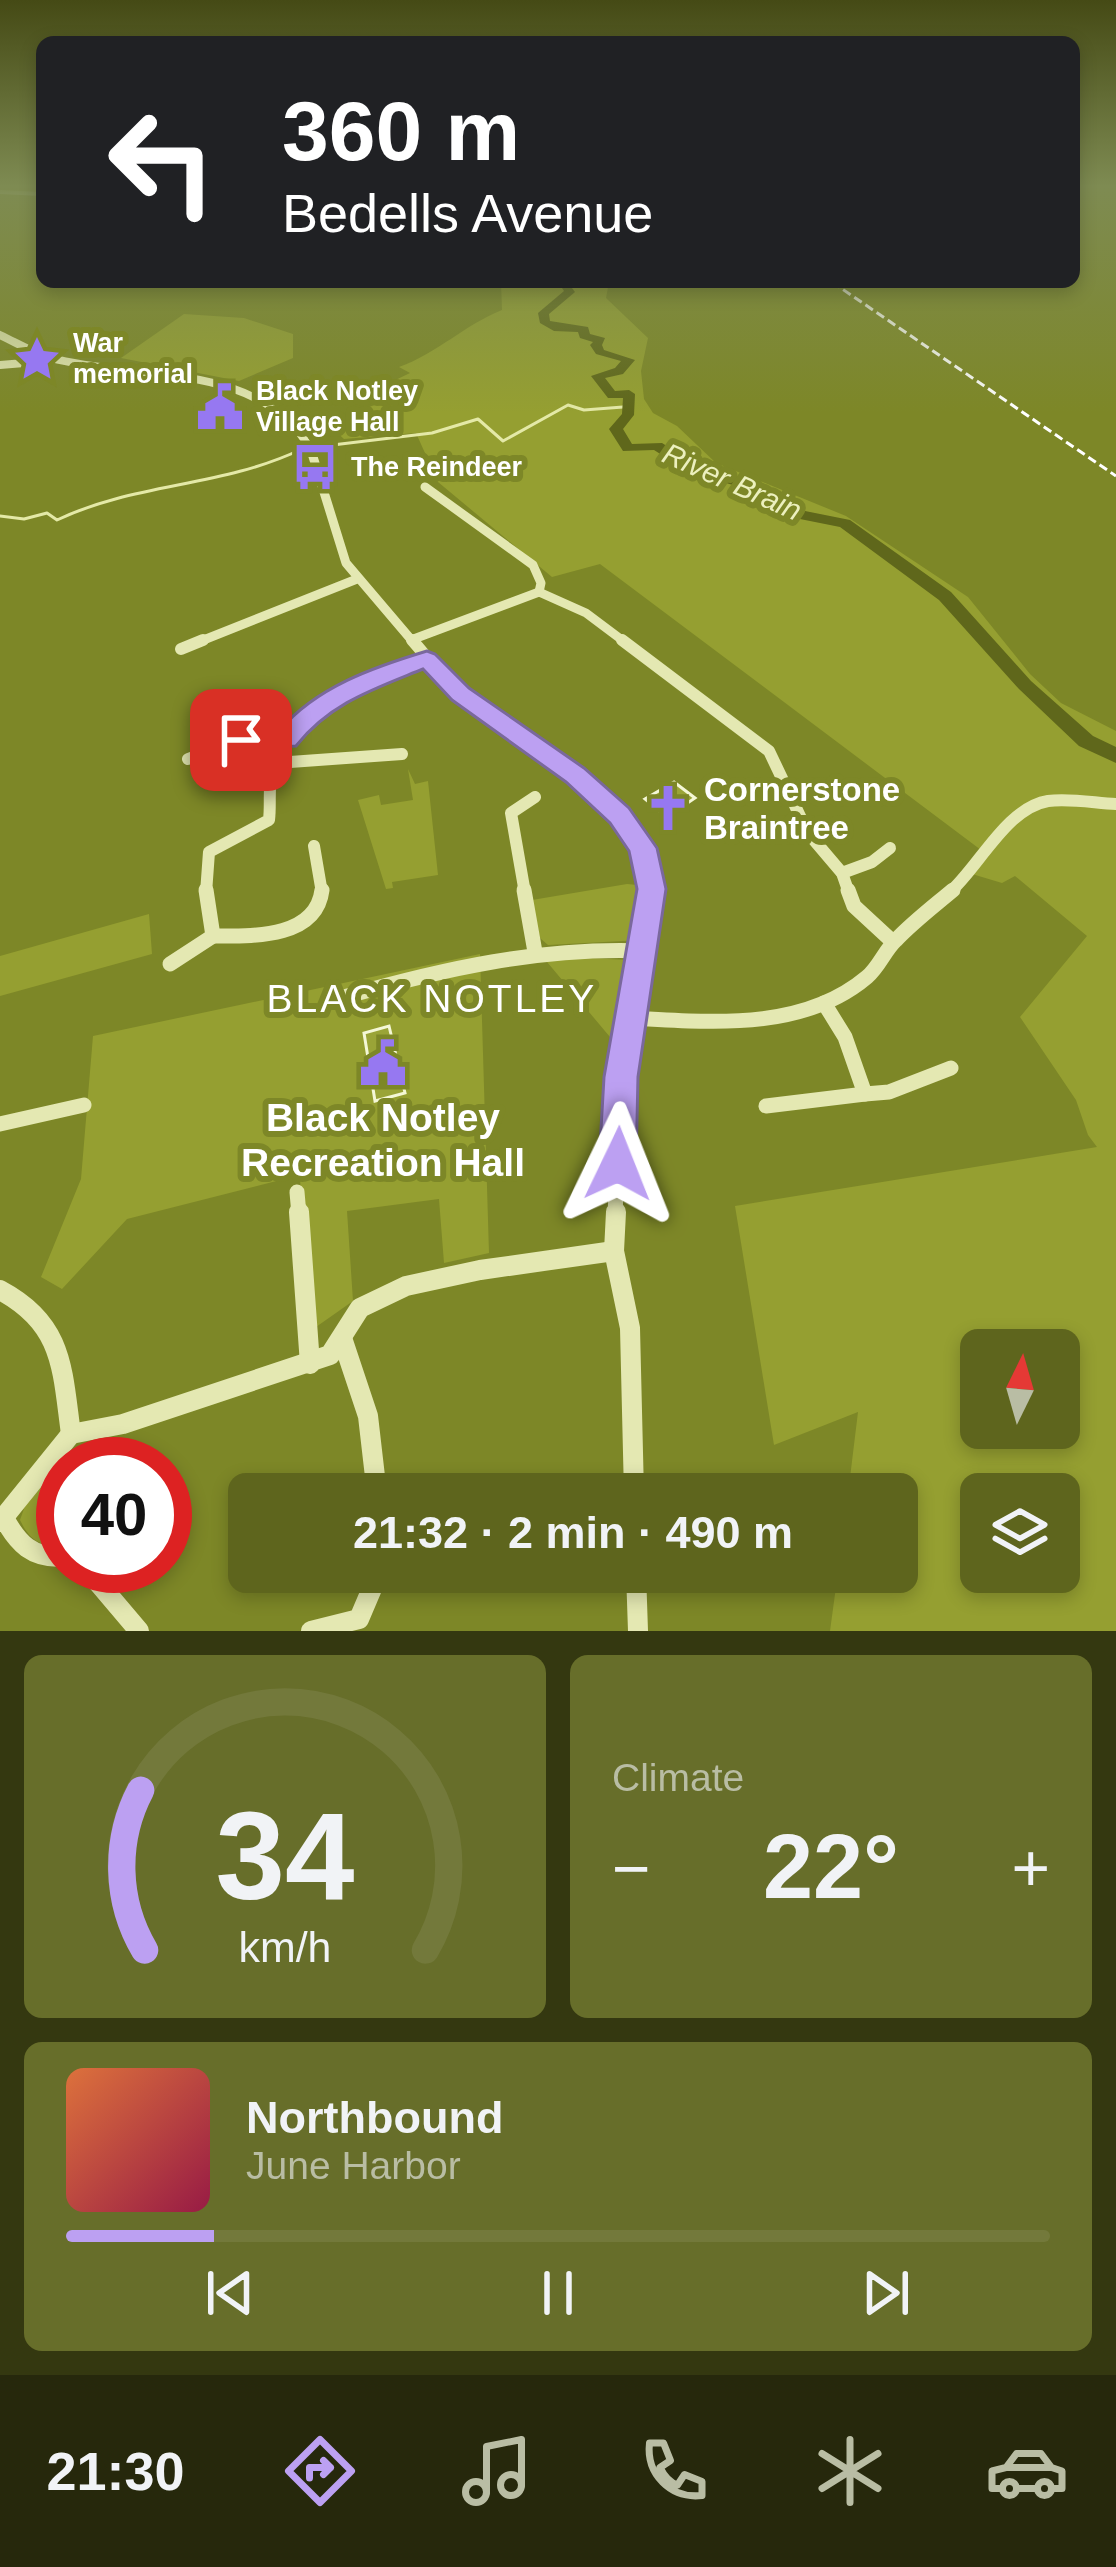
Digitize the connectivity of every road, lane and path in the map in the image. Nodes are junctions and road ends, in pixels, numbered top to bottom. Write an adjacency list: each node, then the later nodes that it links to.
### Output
1 (0, 335): 2 (street)
2 (38, 354): 3 (street); 4 (street)
3 (62, 360): 4 (street); 7 (street)
4 (15, 363): 5 (street)
5 (0, 365)
6 (425, 487): 8 (street)
7 (357, 579): 9 (street); 10 (street)
8 (538, 592): 9 (street); 20 (street)
9 (411, 640): 11 (street)
10 (181, 649)
11 (427, 659): 12 (street); 23 (street)
12 (287, 739): 14 (street); 15 (street)
13 (402, 754): 15 (street)
14 (188, 759)
15 (276, 763): 21 (street)
16 (535, 797): 24 (street)
17 (1109, 803): 22 (street)
18 (314, 847): 21 (street)
19 (890, 848): 20 (street)
20 (842, 873): 22 (street)
21 (213, 936): 25 (street)
22 (893, 942): 27 (street)
23 (644, 951): 24 (street); 28 (street)
24 (535, 952): 26 (street)
25 (170, 964)
26 (344, 997)
27 (824, 1003): 28 (street); 30 (street)
28 (631, 1018): 35 (street)
29 (951, 1068): 30 (street)
30 (865, 1094): 32 (street)
31 (85, 1105): 33 (street)
32 (766, 1106)
33 (0, 1124)
34 (297, 1192): 38 (street)
35 (614, 1251): 37 (street); 41 (street)
36 (0, 1290): 39 (street)
37 (343, 1341): 38 (street); 40 (street)
38 (310, 1364): 39 (street)
39 (71, 1434): 42 (street)
40 (375, 1473)
41 (633, 1473)
42 (2, 1520): 43 (street)
43 (36, 1555)
44 (107, 1593): 48 (street)
45 (371, 1593): 47 (street)
46 (637, 1593): 50 (street)
47 (360, 1625): 49 (street)
48 (139, 1631)
49 (310, 1631)
50 (638, 1631)

